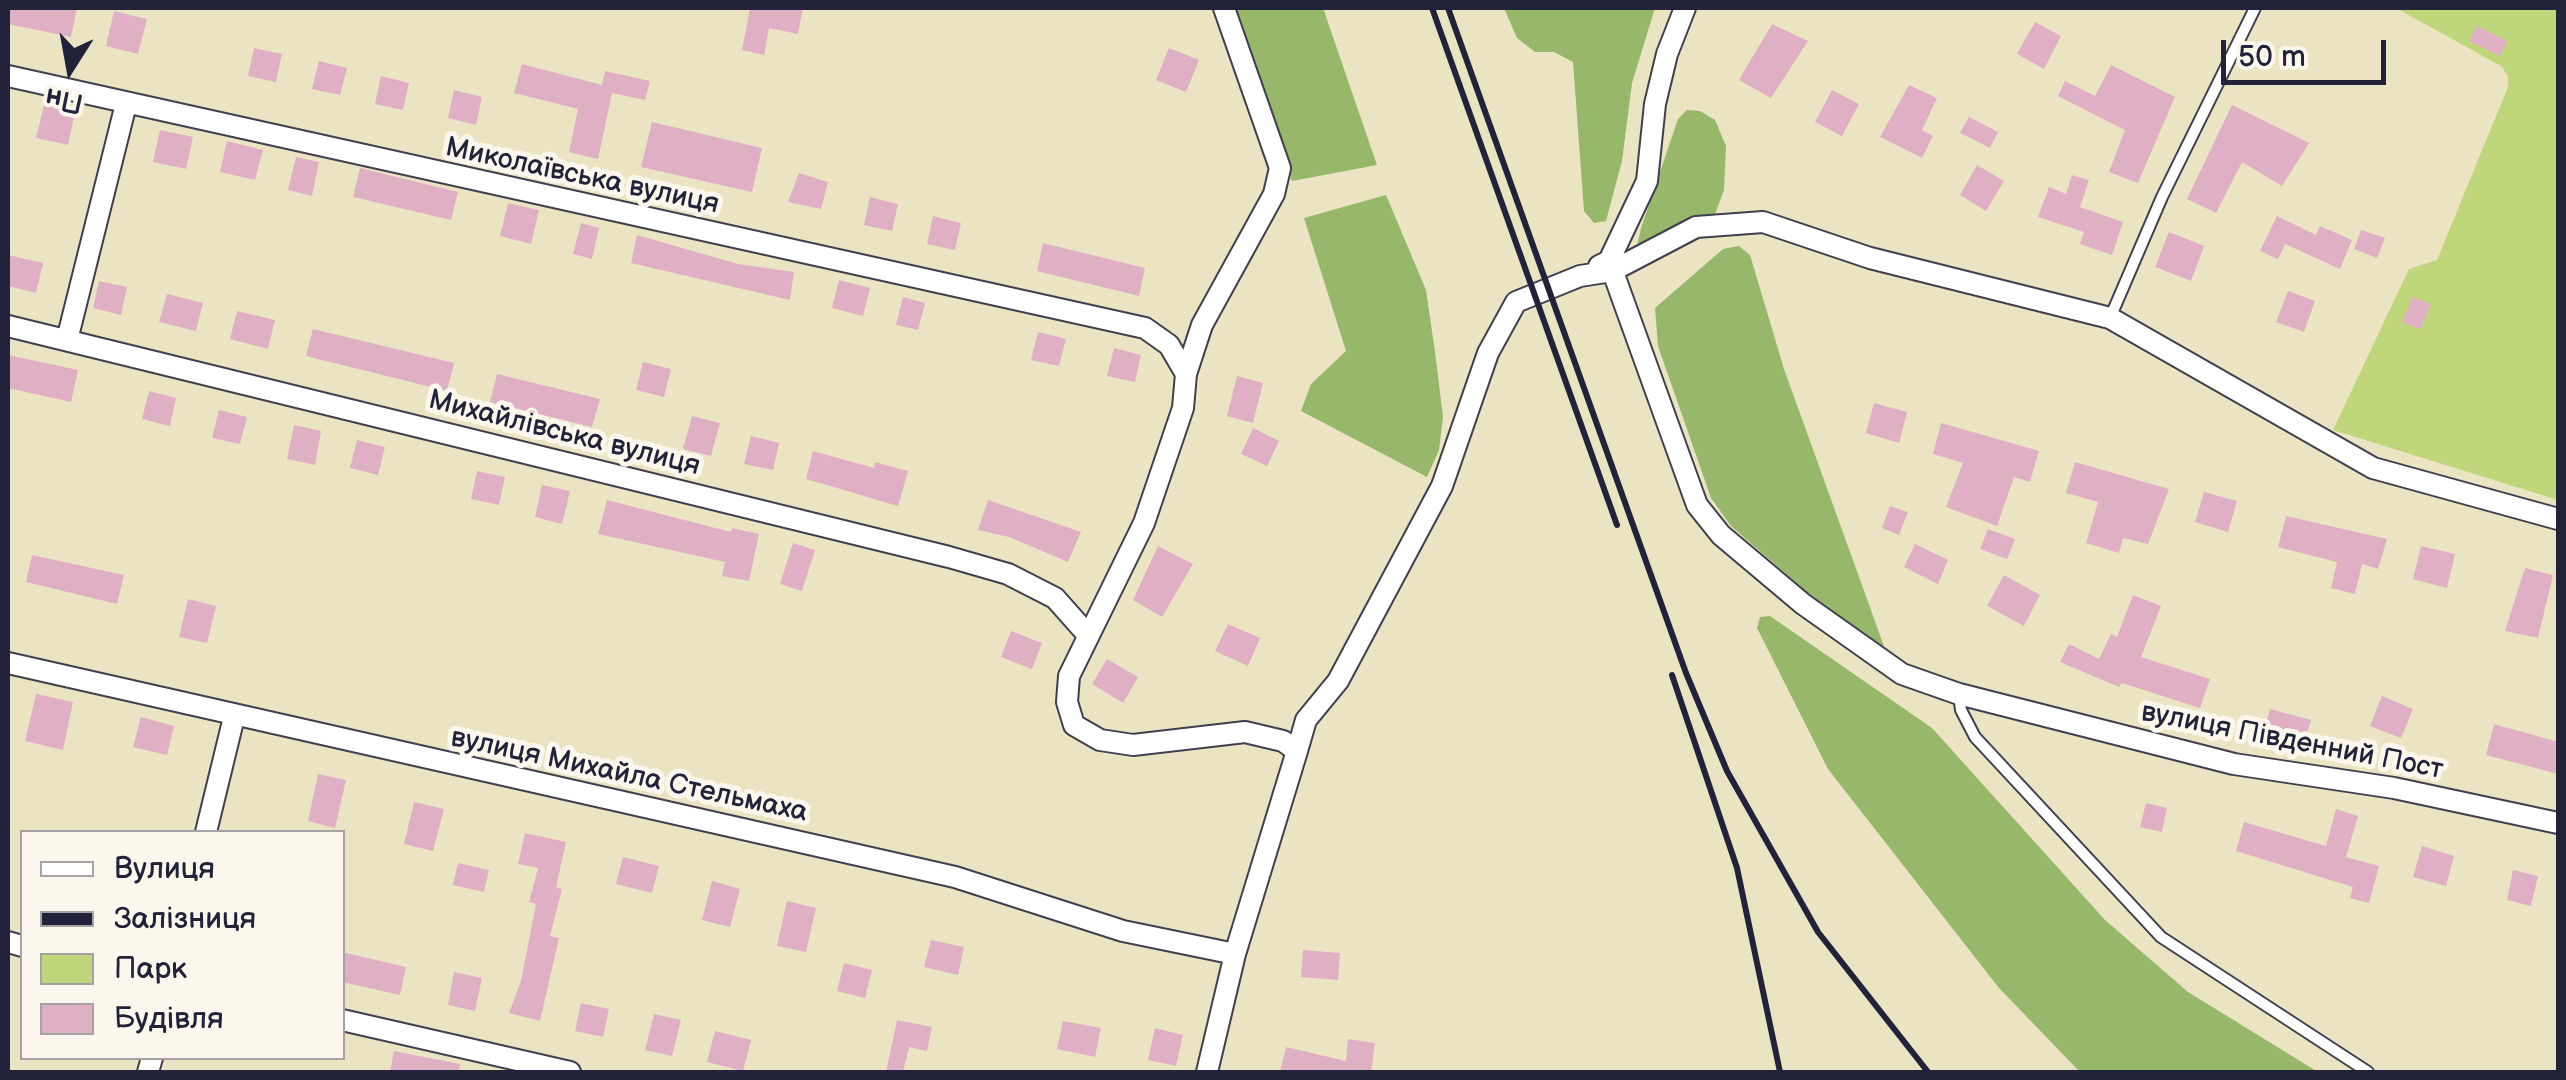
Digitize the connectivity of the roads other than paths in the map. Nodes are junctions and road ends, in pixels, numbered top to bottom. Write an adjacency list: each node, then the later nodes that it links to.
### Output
1 (1224, 8): 10 (street)
2 (1685, 8): 6 (street)
3 (2255, 8): 7 (lane)
4 (8, 76): 5 (street, Миколаївська вулиця)
5 (126, 104): 9 (street); 10 (street, Миколаївська вулиця)
6 (1610, 266): 7 (street); 14 (street, вулиця Південний Пост); 16 (street)
7 (2110, 318): 11 (street)
8 (8, 326): 9 (street, Михайлівська вулиця)
9 (66, 340): 12 (street, Михайлівська вулиця)
10 (1186, 374): 12 (street)
11 (2558, 519)
12 (1088, 634): 16 (street)
13 (8, 663): 15 (street, вулиця Михайла Стельмаха)
14 (1959, 694): 17 (street, вулиця Південний Пост); 23 (lane)
15 (234, 717): 18 (street); 19 (street, вулиця Михайла Стельмаха)
16 (1297, 752): 19 (street)
17 (2558, 824)
18 (206, 830)
19 (1235, 954): 22 (street)
20 (345, 1021): 21 (street)
21 (570, 1072)
22 (1207, 1072)
23 (2368, 1072)

